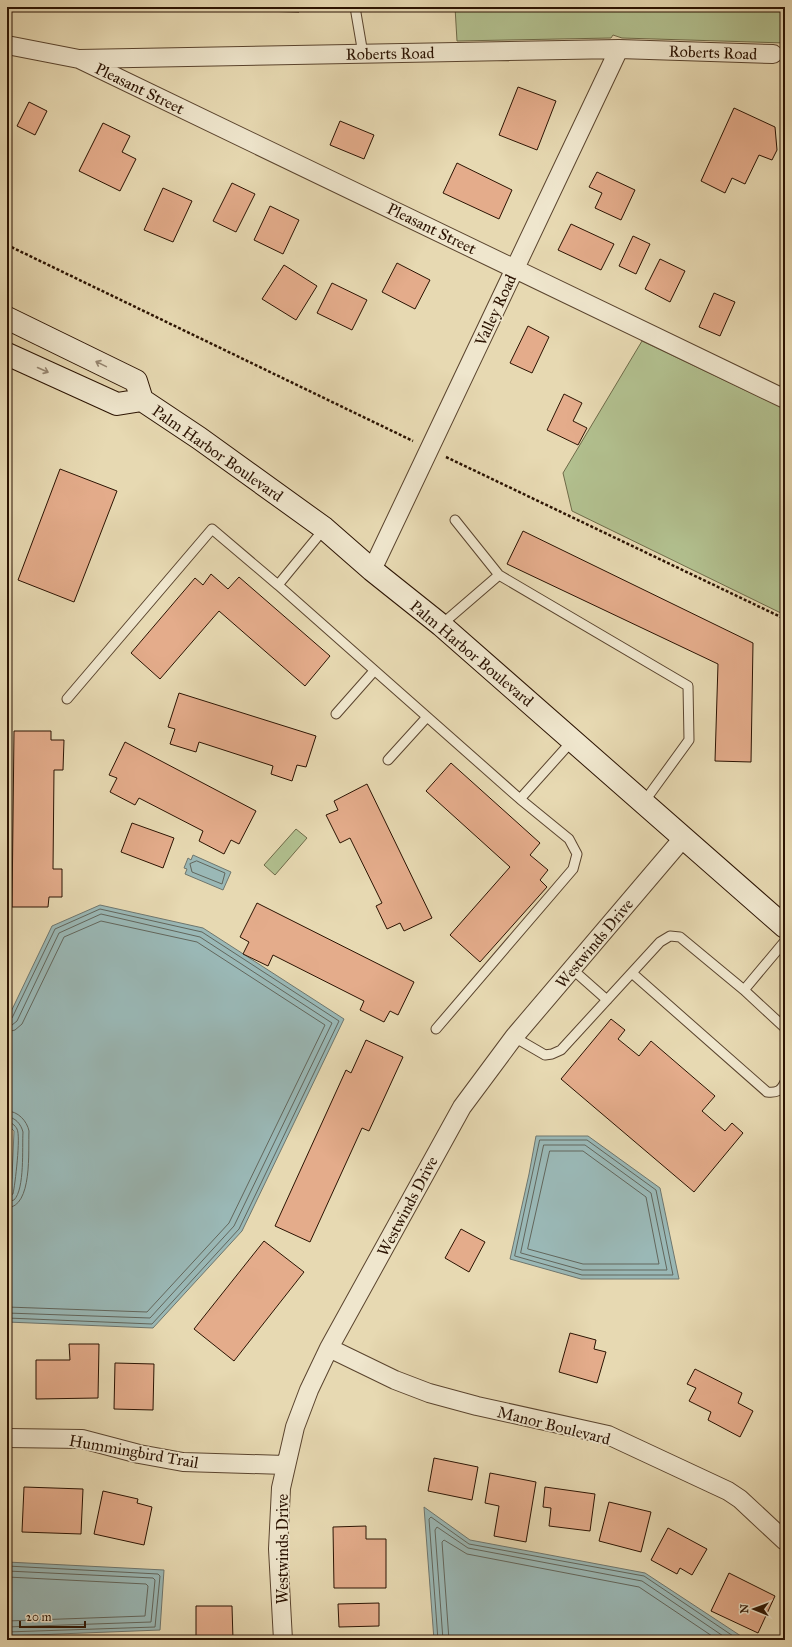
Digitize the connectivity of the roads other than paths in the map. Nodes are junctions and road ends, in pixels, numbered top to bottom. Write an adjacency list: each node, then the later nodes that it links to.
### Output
1 (355, 7): 4 (lane)
2 (7, 45): 6 (street, Roberts Road)
3 (619, 49): 4 (street, Roberts Road); 5 (street, Roberts Road); 7 (street, Valley Road)
4 (363, 54): 6 (street, Roberts Road)
5 (779, 54)
6 (79, 59): 7 (street, Pleasant Street)
7 (515, 268): 10 (street, Pleasant Street); 14 (street, Valley Road)
8 (7, 318): 11 (main road, Palm Harbor Boulevard, one-way to 8)
9 (7, 354): 11 (main road, Palm Harbor Boulevard, one-way to 11)
10 (785, 399)
11 (142, 400): 13 (main road, Palm Harbor Boulevard)
12 (455, 520): 15 (lane)
13 (324, 528): 14 (main road, Palm Harbor Boulevard); 16 (lane)
14 (372, 570): 17 (main road, Palm Harbor Boulevard)
15 (499, 575): 17 (lane); 25 (lane)
16 (278, 585): 18 (lane); 19 (lane)
17 (441, 625): 22 (main road, Palm Harbor Boulevard)
18 (374, 671): 20 (lane); 21 (lane)
19 (67, 699)
20 (336, 714)
21 (427, 717): 23 (lane); 24 (lane)
22 (573, 740): 24 (lane); 25 (main road, Palm Harbor Boulevard)
23 (388, 760)
24 (520, 800): 34 (lane)
25 (644, 802): 26 (main road, Palm Harbor Boulevard)
26 (684, 837): 27 (main road, Palm Harbor Boulevard); 29 (street, Westwinds Drive)
27 (785, 928)
28 (785, 941): 31 (lane)
29 (572, 969): 32 (lane); 35 (street, Westwinds Drive)
30 (632, 973): 31 (lane); 32 (lane); 36 (lane)
31 (744, 990): 33 (lane)
32 (607, 1000): 35 (lane)
33 (785, 1028)
34 (436, 1029)
35 (514, 1037): 37 (street, Westwinds Drive)
36 (785, 1082)
37 (329, 1348): 39 (street, Westwinds Drive); 40 (street, Manor Boulevard)
38 (7, 1438): 39 (street, Hummingbird Trail)
39 (285, 1465): 41 (street, Westwinds Drive)
40 (785, 1541)
41 (283, 1640)

